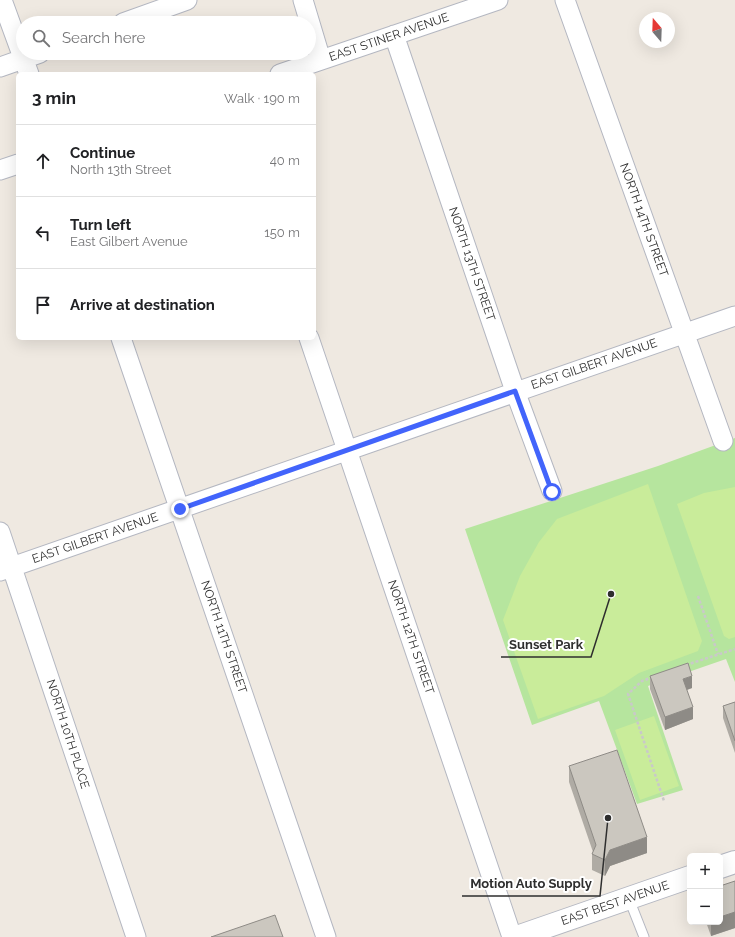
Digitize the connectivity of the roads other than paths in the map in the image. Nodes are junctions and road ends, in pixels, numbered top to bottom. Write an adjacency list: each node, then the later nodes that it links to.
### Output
1 (2, 0): 8 (street)
2 (187, 0): 6 (street)
3 (303, 0): 7 (street)
4 (498, 0): 9 (street, EAST STINER AVENUE)
5 (565, 0): 18 (street, NORTH 14TH STREET)
6 (142, 16)
7 (308, 16)
8 (16, 30)
9 (394, 35): 11 (street, EAST STINER AVENUE); 21 (street, NORTH 13TH STREET)
10 (316, 43): 11 (street)
11 (321, 60): 14 (street, EAST STINER AVENUE)
12 (31, 62): 13 (street)
13 (0, 67)
14 (286, 72)
15 (16, 165): 16 (street)
16 (0, 170)
17 (735, 316): 18 (street, EAST GILBERT AVENUE)
18 (684, 332): 21 (street, EAST GILBERT AVENUE); 22 (street, NORTH 14TH STREET)
19 (122, 340): 25 (street, NORTH 11TH STREET)
20 (310, 340): 23 (street, NORTH 12TH STREET)
21 (515, 391): 23 (street, EAST GILBERT AVENUE); 24 (street, NORTH 13TH STREET)
22 (723, 441)
23 (348, 450): 25 (street, EAST GILBERT AVENUE); 34 (street, NORTH 12TH STREET)
24 (552, 492)
25 (180, 509): 27 (street, EAST GILBERT AVENUE); 33 (street, NORTH 11TH STREET)
26 (0, 532): 27 (street, NORTH 10TH PLACE)
27 (6, 569): 32 (street, NORTH 10TH PLACE)
28 (735, 862): 29 (main road)
29 (723, 866)
30 (687, 878): 31 (main road, EAST BEST AVENUE)
31 (629, 899): 35 (main road, EAST BEST AVENUE); 36 (lane)
32 (136, 937)
33 (326, 937)
34 (512, 937)
35 (517, 937)
36 (644, 937)

